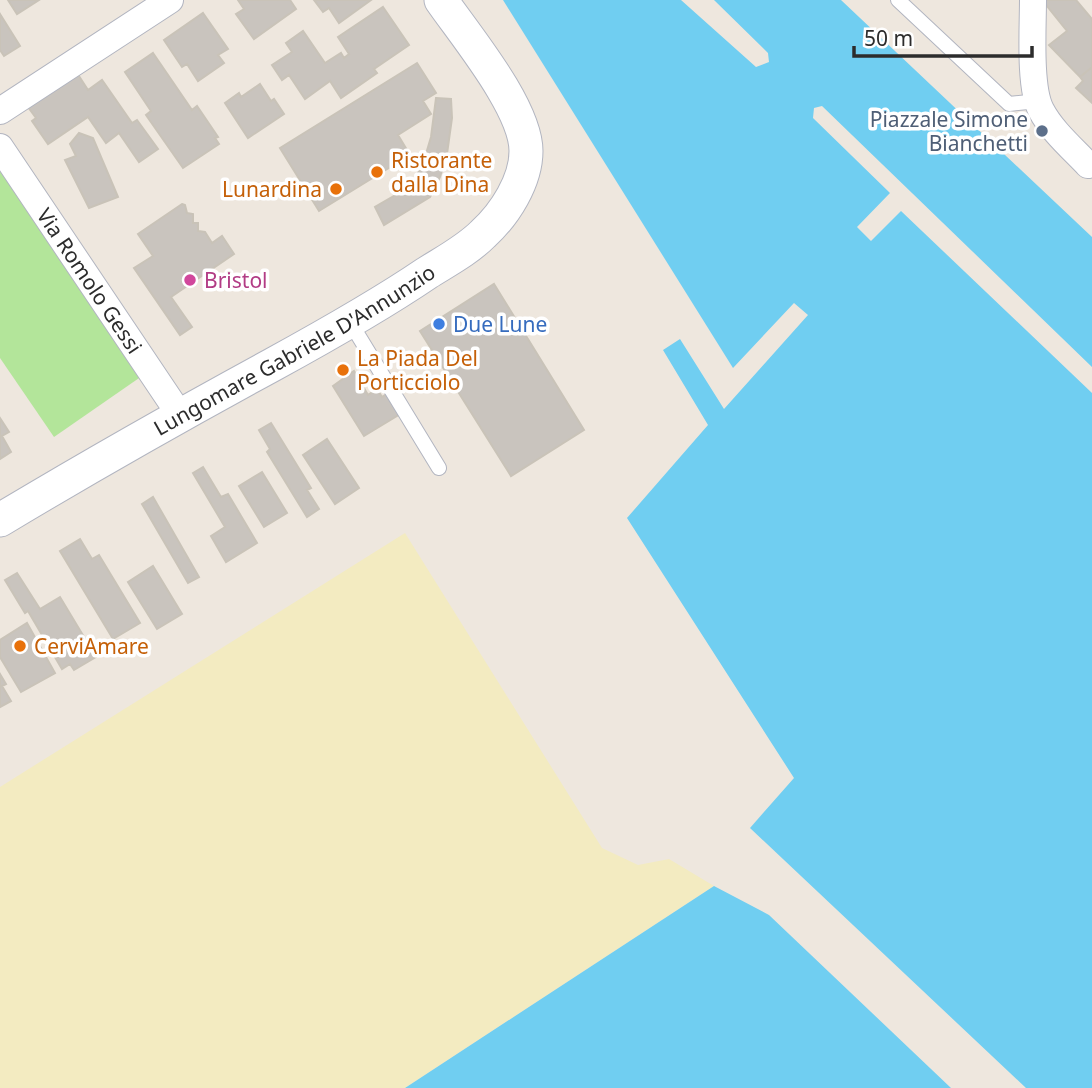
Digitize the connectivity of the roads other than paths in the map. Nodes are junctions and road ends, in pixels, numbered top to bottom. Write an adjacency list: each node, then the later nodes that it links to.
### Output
1 (170, 0): 6 (street)
2 (441, 0): 9 (street, Lungomare Gabriele D'Annunzio)
3 (898, 0): 5 (lane)
4 (1033, 0): 5 (street)
5 (1038, 101): 8 (street)
6 (0, 111)
7 (0, 147): 10 (street, Via Romolo Gessi)
8 (1088, 164)
9 (350, 323): 10 (street, Lungomare Gabriele D'Annunzio); 11 (lane)
10 (180, 415): 12 (street, Lungomare Gabriele D'Annunzio)
11 (439, 468)
12 (0, 520)

